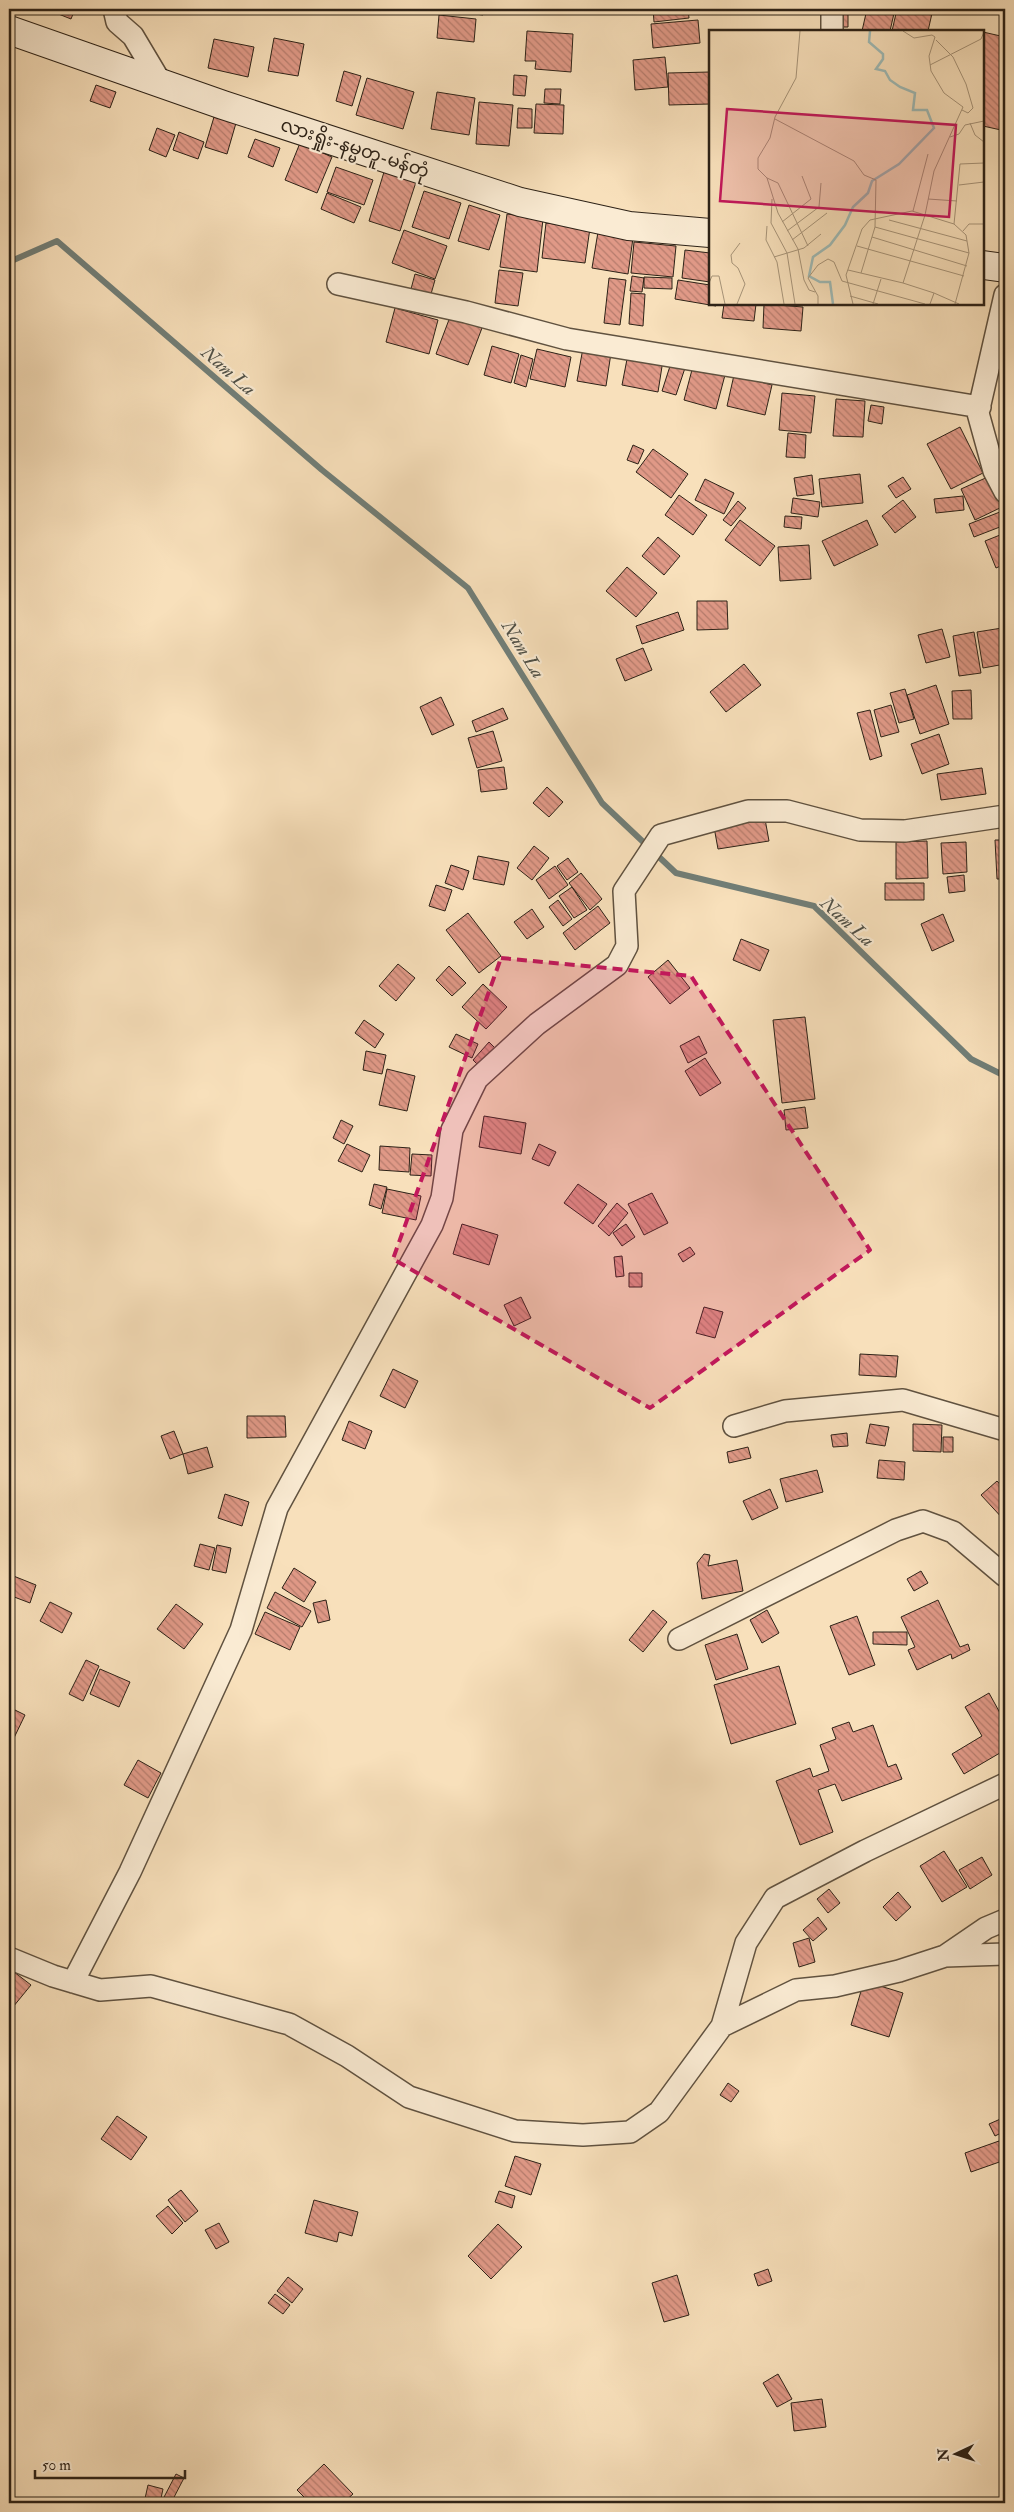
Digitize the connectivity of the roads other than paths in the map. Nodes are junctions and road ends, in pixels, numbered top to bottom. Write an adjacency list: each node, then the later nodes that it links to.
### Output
1 (114, 9): 5 (street)
2 (832, 9): 4 (street)
3 (9, 30): 5 (main road, လားရှိုး-နမ္မတူ-မန်တုံ)
4 (832, 30)
5 (161, 83): 6 (main road, လားရှိုး-နမ္မတူ-မန်တုံ)
6 (709, 233)
7 (984, 264): 8 (main road)
8 (1005, 268)
9 (338, 284): 11 (street)
10 (1005, 295): 11 (street)
11 (980, 407): 12 (street)
12 (1005, 492)
13 (1005, 816): 23 (street)
14 (734, 1426): 15 (street)
15 (1005, 1430)
16 (1005, 1576): 17 (street)
17 (679, 1640)
18 (1005, 1784): 24 (street)
19 (1005, 1920): 21 (street)
20 (1005, 1954): 21 (street)
21 (945, 1956): 24 (street)
22 (9, 1958): 23 (street)
23 (72, 1982): 24 (street)
24 (722, 2026)

